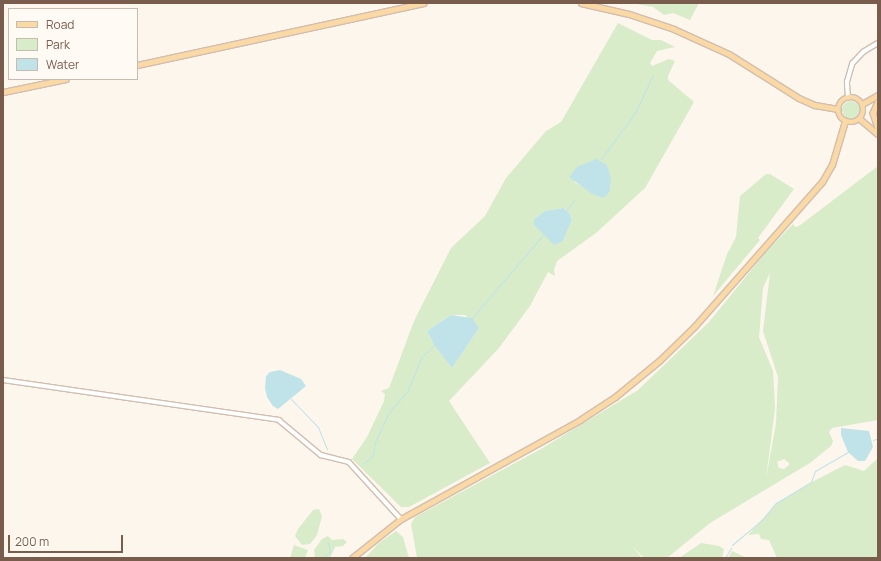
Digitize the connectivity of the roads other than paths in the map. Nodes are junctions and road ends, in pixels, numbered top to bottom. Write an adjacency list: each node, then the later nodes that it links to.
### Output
1 (423, 3): 4 (main road)
2 (581, 3): 11 (main road)
3 (878, 43): 8 (street)
4 (138, 65)
5 (61, 80): 6 (main road)
6 (3, 92)
7 (878, 95): 10 (main road)
8 (848, 98): 10 (main road); 11 (main road)
9 (878, 102): 14 (main road)
10 (862, 104): 12 (main road)
11 (838, 109): 13 (main road)
12 (860, 118): 13 (main road); 15 (main road)
13 (846, 122): 17 (main road)
14 (878, 128)
15 (878, 134)
16 (3, 380): 17 (street)
17 (400, 519): 18 (main road)
18 (352, 558)

